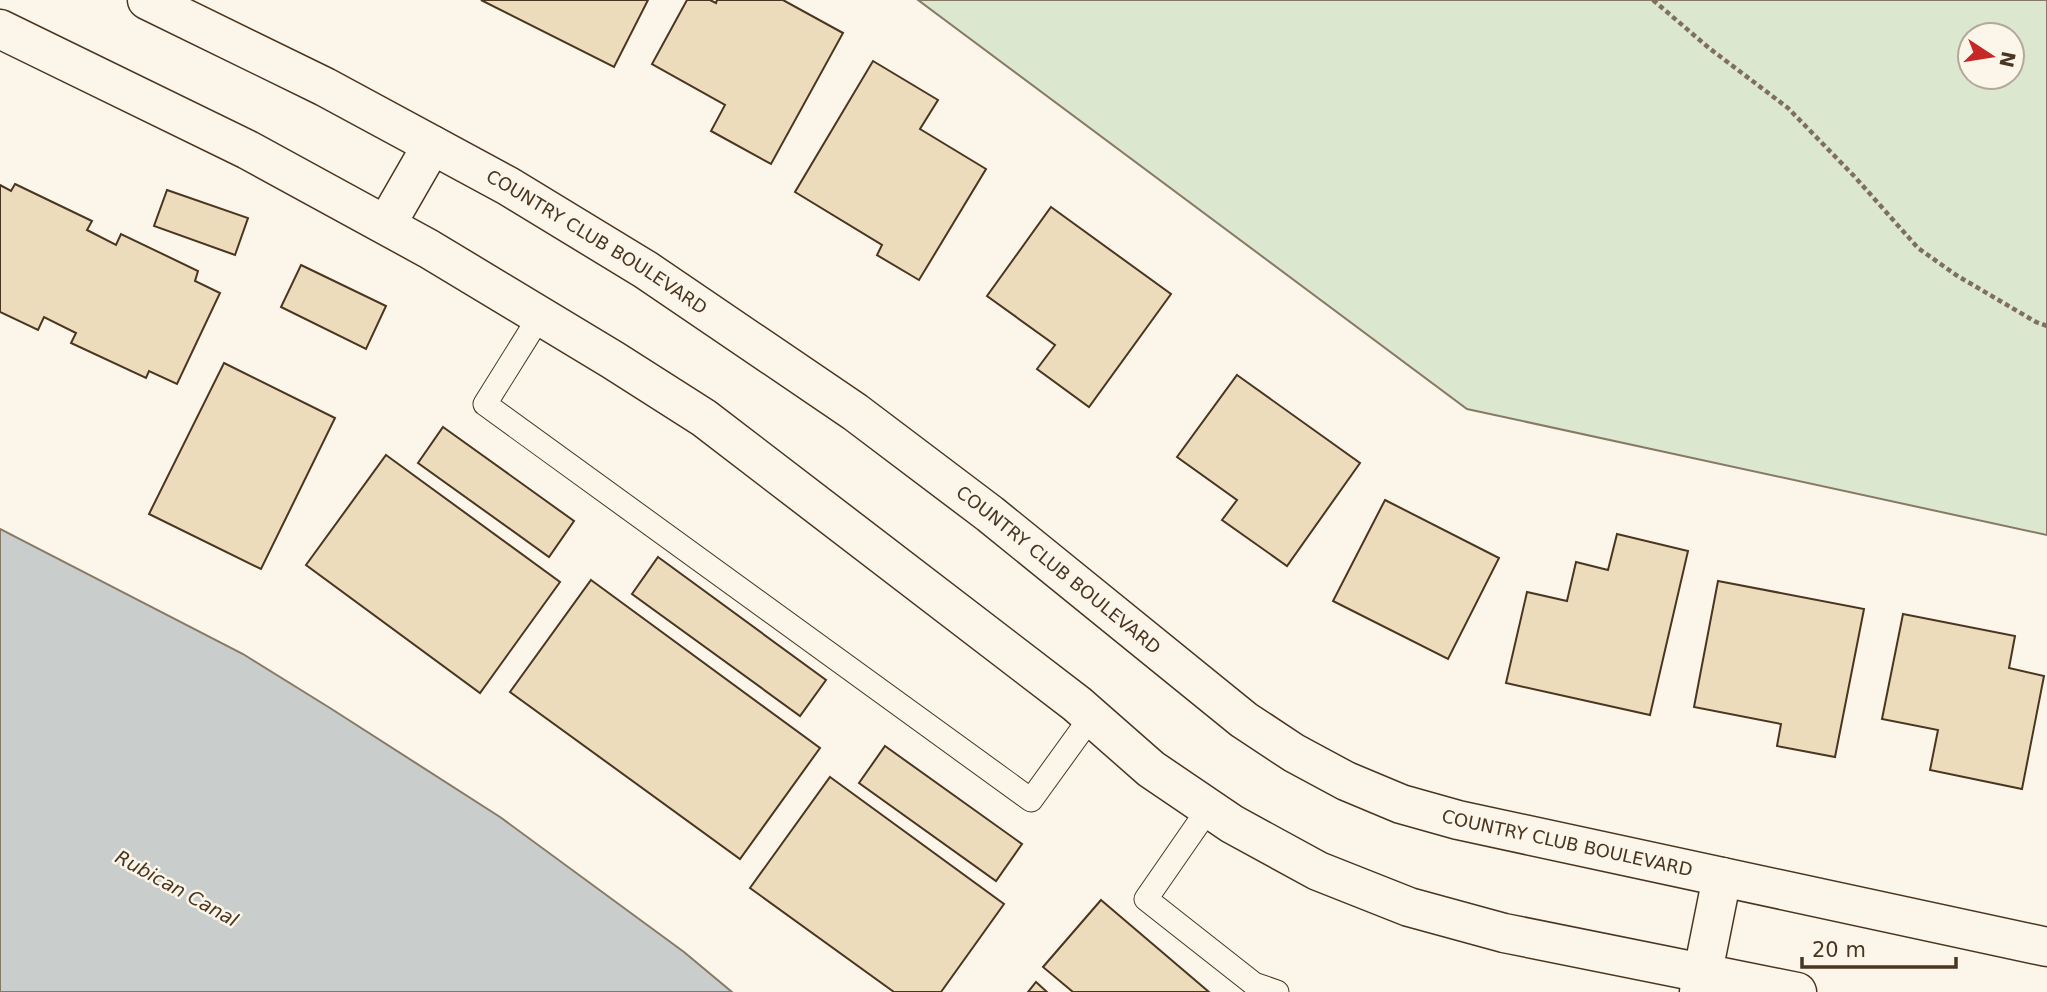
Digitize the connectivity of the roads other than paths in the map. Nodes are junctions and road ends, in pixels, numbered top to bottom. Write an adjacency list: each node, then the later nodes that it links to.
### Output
1 (147, 0): 3 (main road, COUNTRY CLUB BOULEVARD)
2 (0, 29): 4 (main road)
3 (432, 145): 4 (main road); 8 (main road, COUNTRY CLUB BOULEVARD)
4 (386, 225): 5 (main road)
5 (540, 316): 6 (main road); 6 (lane)
6 (1091, 717): 7 (main road)
7 (1209, 808): 10 (main road); 11 (lane)
8 (1722, 877): 9 (main road, COUNTRY CLUB BOULEVARD); 10 (main road)
9 (2047, 947)
10 (1700, 982): 12 (main road)
11 (1277, 992)
12 (1797, 992)

